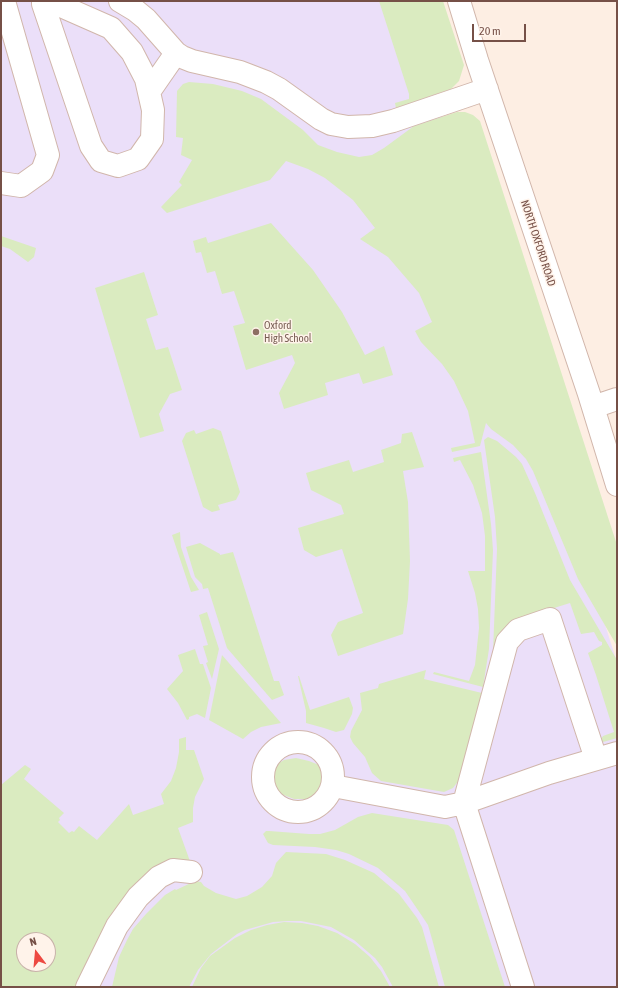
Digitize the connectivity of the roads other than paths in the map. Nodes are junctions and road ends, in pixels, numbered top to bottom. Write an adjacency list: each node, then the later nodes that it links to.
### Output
1 (43, 1): 8 (street)
2 (54, 1): 8 (street)
3 (120, 1): 6 (street)
4 (459, 1): 7 (street, NORTH OXFORD ROAD)
5 (5, 17): 9 (street)
6 (176, 53): 7 (street); 8 (street)
7 (487, 90): 11 (street, NORTH OXFORD ROAD)
8 (149, 92)
9 (1, 183)
10 (617, 399): 11 (street)
11 (593, 407): 12 (street, NORTH OXFORD ROAD)
12 (617, 485)
13 (617, 753): 14 (street)
14 (596, 759): 16 (street); 16 (street)
15 (333, 786): 16 (street)
16 (464, 803): 19 (street)
17 (190, 872): 18 (street)
18 (87, 987)
19 (523, 987)

